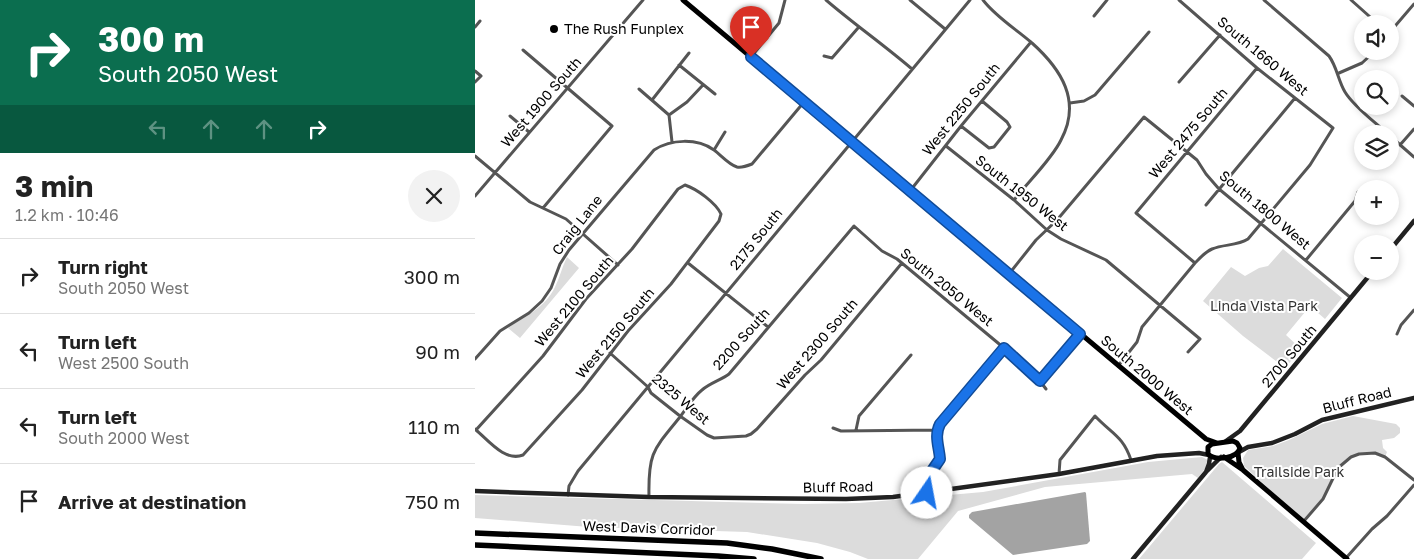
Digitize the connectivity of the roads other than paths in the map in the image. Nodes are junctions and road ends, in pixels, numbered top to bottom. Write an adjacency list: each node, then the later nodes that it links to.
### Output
1 (643, 0): 38 (street, West 1900 South)
2 (683, 0): 28 (main road, South 2000 West)
3 (785, 0): 28 (street)
4 (826, 0): 20 (street)
5 (910, 0): 21 (street)
6 (970, 0): 21 (street, 2175 South)
7 (983, 0): 24 (street)
8 (1107, 0): 16 (street)
9 (1179, 0): 14 (street, South 1660 West)
10 (1189, 0): 14 (street)
11 (1263, 0): 34 (street)
12 (1351, 0): 15 (street)
13 (1414, 4): 18 (street)
14 (1185, 5): 23 (street, South 1660 West)
15 (1368, 15)
16 (1094, 16)
17 (480, 21): 19 (street)
18 (1399, 22)
19 (475, 27)
20 (858, 28): 27 (street); 32 (street)
21 (945, 29): 32 (street, 2175 South)
22 (1149, 32): 46 (street)
23 (1220, 35): 31 (street, South 1660 West); 36 (street)
24 (1031, 42): 44 (street, West 2250 South); 46 (street)
25 (523, 50): 38 (street)
26 (689, 54): 30 (street)
27 (824, 56)
28 (751, 57): 45 (main road, South 2000 West)
29 (1365, 60): 34 (street)
30 (679, 65): 37 (street); 43 (street)
31 (1257, 68): 42 (street, South 1660 West); 60 (street, West 2475 South)
32 (912, 69): 55 (street, 2175 South)
33 (475, 71): 35 (street)
34 (1339, 73): 50 (street)
35 (475, 82)
36 (1179, 82)
37 (703, 84): 40 (street); 48 (street)
38 (567, 89): 53 (street, West 1900 South); 71 (street)
39 (639, 89): 43 (street)
40 (715, 94)
41 (1402, 96): 47 (street)
42 (1295, 98): 65 (street); 73 (street, South 1660 West)
43 (651, 100): 48 (street)
44 (981, 101): 51 (street, West 2250 South); 51 (street)
45 (803, 102): 55 (main road, South 2000 West); 59 (street)
46 (1070, 103): 68 (street)
47 (1414, 106)
48 (669, 115): 56 (street)
49 (510, 116): 53 (street)
50 (1378, 125)
51 (961, 126): 58 (street, West 2250 South)
52 (1414, 129): 57 (street)
53 (529, 132): 63 (street, West 1900 South)
54 (725, 132): 59 (street)
55 (852, 141): 66 (main road, South 2000 West); 85 (street, 2175 South)
56 (672, 142): 59 (street); 76 (street, Craig Lane)
57 (1400, 145): 62 (street)
58 (946, 146): 66 (street, West 2250 South); 68 (street, South 1950 West)
59 (714, 150)
60 (1187, 151): 65 (street, South 1800 West); 75 (street, South 1800 West); 79 (street, West 2475 South)
61 (475, 156): 63 (street)
62 (1414, 157)
63 (495, 172): 67 (street, West 1900 South); 71 (street)
64 (685, 185): 80 (street, West 2150 South); 82 (street, West 2100 South)
65 (1219, 189): 70 (street); 73 (street, South 1800 West)
66 (910, 191): 83 (main road, South 2000 West)
67 (475, 196)
68 (1013, 200): 75 (street, South 1950 West)
69 (1354, 202): 78 (street)
70 (1206, 205)
71 (543, 208): 76 (street)
72 (1414, 221): 77 (street)
73 (1262, 224): 78 (street, South 1800 West); 79 (street)
74 (855, 226): 81 (street, South 2050 West); 89 (street, 2200 South)
75 (1047, 230): 83 (street); 87 (street, South 1950 West)
76 (583, 233): 82 (street); 96 (street, Craig Lane)
77 (1399, 239)
78 (1307, 260): 86 (street, South 1800 West)
79 (1195, 262): 87 (street)
80 (688, 263): 85 (street); 94 (street, West 2150 South)
81 (902, 263): 92 (street, South 2050 West); 108 (street, West 2300 South)
82 (618, 265): 104 (street, West 2100 South)
83 (1009, 274): 90 (main road, South 2000 West)
84 (1366, 280): 86 (street, 2700 South)
85 (727, 293): 89 (street); 99 (street, 2175 South)
86 (1351, 299): 107 (street, 2700 South)
87 (1160, 305): 93 (street, South 1950 West); 97 (street)
88 (1414, 310): 91 (street)
89 (769, 327): 102 (street, 2200 South)
90 (1080, 334): 97 (main road, South 2000 West); 98 (street)
91 (1397, 334)
92 (1004, 348): 98 (street, South 2050 West); 106 (street)
93 (1188, 352)
94 (610, 354): 99 (street, 2325 West); 104 (street, West 2150 South)
95 (911, 355): 105 (street)
96 (475, 359)
97 (1118, 366): 109 (main road, South 2000 West)
98 (1040, 381): 100 (street, South 2050 West)
99 (648, 387): 102 (street, 2325 West); 127 (street, 2175 South)
100 (1046, 389)
101 (1414, 398): 113 (street, Bluff Road)
102 (680, 416): 108 (street, 2325 West); 128 (street, 2200 South)
103 (833, 428): 105 (street)
104 (475, 430)
105 (856, 430): 106 (street)
106 (937, 430): 126 (street)
107 (1240, 431): 110 (street, 2700 South); 112 (street, 2700 South)
108 (746, 436)
109 (1205, 439): 111 (main road, South 2000 West); 114 (main road, South 2000 West)
110 (1225, 442): 111 (main road); 112 (main road)
111 (1217, 443): 114 (main road)
112 (1238, 443): 113 (street, Bluff Road); 115 (main road)
113 (1251, 446): 115 (street, Bluff Road)
114 (1208, 448): 116 (street, Bluff Road); 117 (main road, South 2000 West)
115 (1239, 452): 118 (main road); 120 (main road)
116 (1199, 453): 117 (street, Bluff Road); 119 (street, Bluff Road)
117 (1210, 456): 118 (main road); 121 (street)
118 (1223, 457): 120 (main road); 121 (street)
119 (1131, 460): 122 (street, Bluff Road); 122 (street)
120 (1243, 470): 129 (main road)
121 (1206, 472): 134 (street)
122 (1059, 474): 126 (street, Bluff Road)
123 (1414, 480): 129 (street)
124 (1414, 485): 135 (street)
125 (475, 491): 127 (street, Bluff Road)
126 (927, 493): 128 (street, Bluff Road)
127 (568, 495): 128 (street, Bluff Road)
128 (649, 497)
129 (1304, 521): 135 (main road)
130 (475, 533): 133 (highway, West Davis Corridor)
131 (475, 546): 132 (highway, West Davis Corridor)
132 (755, 559)
133 (821, 559)
134 (1133, 559)
135 (1347, 559)

